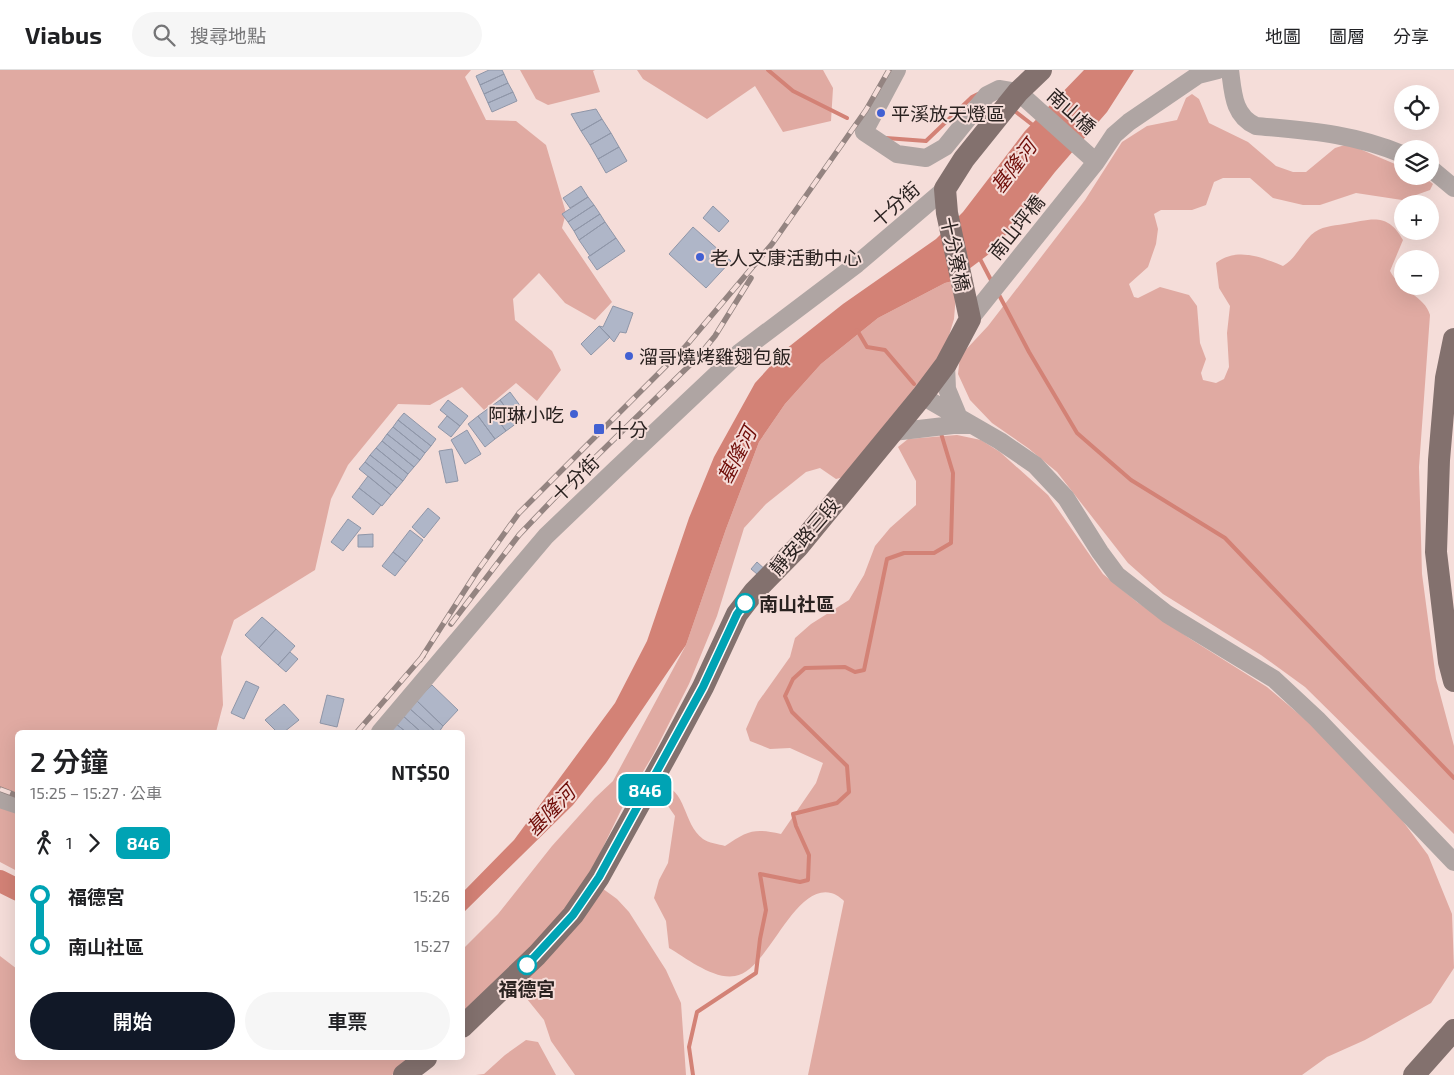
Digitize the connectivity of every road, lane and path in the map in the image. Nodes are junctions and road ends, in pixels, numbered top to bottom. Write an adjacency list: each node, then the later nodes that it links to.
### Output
1 (897, 70): 5 (street, 十分街)
2 (1041, 70): 5 (main road)
3 (1218, 70): 7 (street, 南山坪橋)
4 (1230, 70): 6 (street)
5 (1018, 92): 7 (street, 南山橋); 10 (main road)
6 (1394, 151)
7 (1096, 162): 11 (street, 南山坪橋)
8 (1439, 176): 9 (street)
9 (1454, 188)
10 (945, 189): 11 (main road, 十分寮橋); 18 (street, 十分街)
11 (970, 319): 13 (main road, 靜安路三段)
12 (1454, 339): 17 (main road)
13 (946, 364): 14 (main road, 靜安路三段); 15 (street)
14 (922, 396): 15 (street); 16 (main road, 靜安路三段)
15 (965, 422): 16 (street); 21 (street)
16 (893, 432): 22 (main road, 靜安路三段)
17 (1454, 681)
18 (382, 730)
19 (0, 799): 20 (street)
20 (15, 804)
21 (1452, 858)
22 (465, 1024)
23 (1454, 1030): 26 (main road)
24 (423, 1060): 25 (main road)
25 (404, 1075)
26 (1414, 1075)

